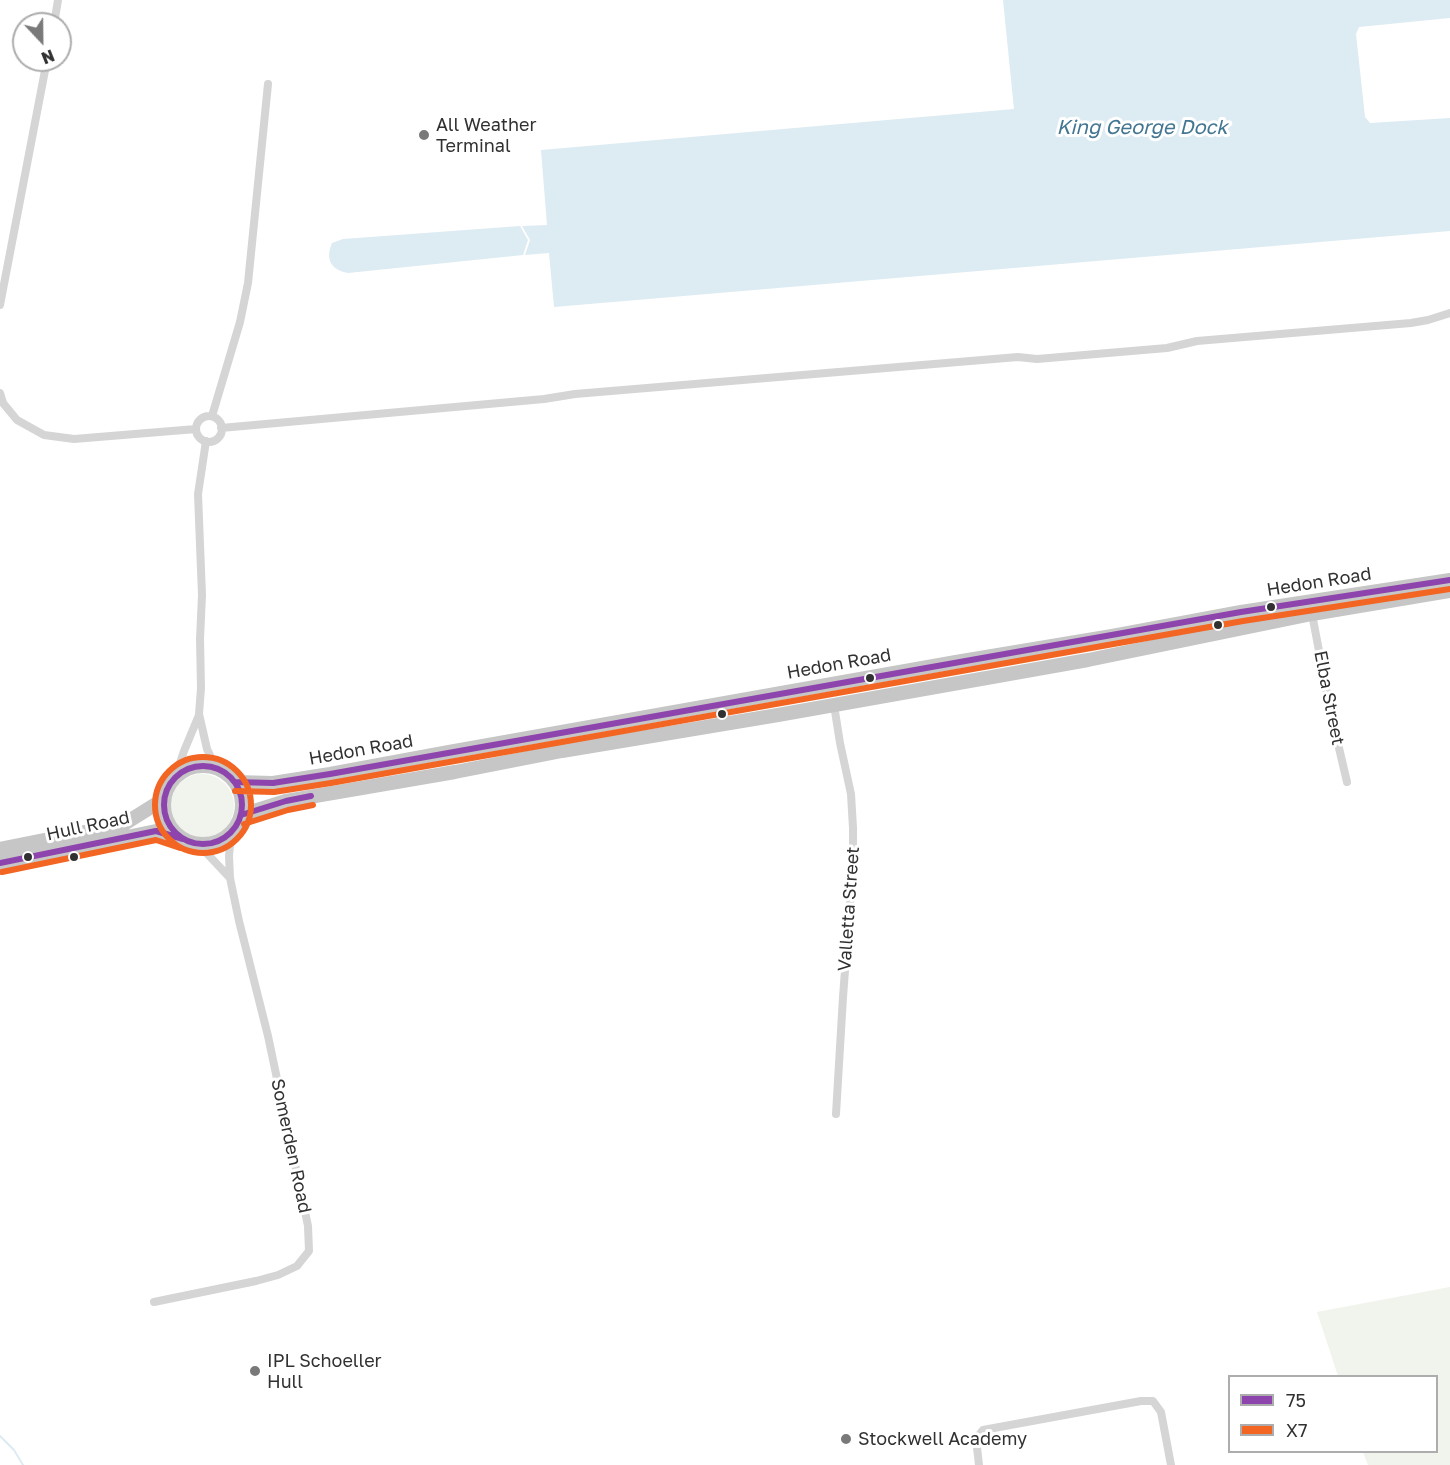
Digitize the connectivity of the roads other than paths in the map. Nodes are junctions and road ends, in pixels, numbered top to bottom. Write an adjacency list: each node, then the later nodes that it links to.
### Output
1 (45, 72): 3 (street)
2 (268, 84): 6 (street)
3 (0, 305)
4 (1450, 313): 7 (street)
5 (0, 393): 8 (street)
6 (212, 416): 7 (street); 8 (street)
7 (221, 428): 9 (street)
8 (196, 429): 9 (street)
9 (206, 441): 14 (street)
10 (1450, 580): 17 (highway, Hedon Road)
11 (1450, 591): 12 (highway, Hedon Road)
12 (1312, 614): 13 (highway, Hedon Road); 18 (street, Elba Street)
13 (834, 705): 20 (highway, Hedon Road); 27 (street, Valletta Street)
14 (199, 714): 15 (street); 16 (street)
15 (216, 768): 16 (highway); 17 (highway)
16 (175, 778): 19 (highway)
17 (235, 782): 20 (highway)
18 (1347, 782)
19 (164, 799): 22 (highway); 24 (highway, Hull Road)
20 (242, 815): 21 (highway)
21 (231, 834): 23 (highway); 26 (street, Somerden Road)
22 (183, 840): 23 (highway); 25 (highway, Hull Road)
23 (199, 845): 26 (street)
24 (0, 849)
25 (0, 863)
26 (230, 878): 28 (street, Somerden Road)
27 (836, 1114)
28 (154, 1302)
29 (979, 1465): 30 (street)
30 (1171, 1465)

